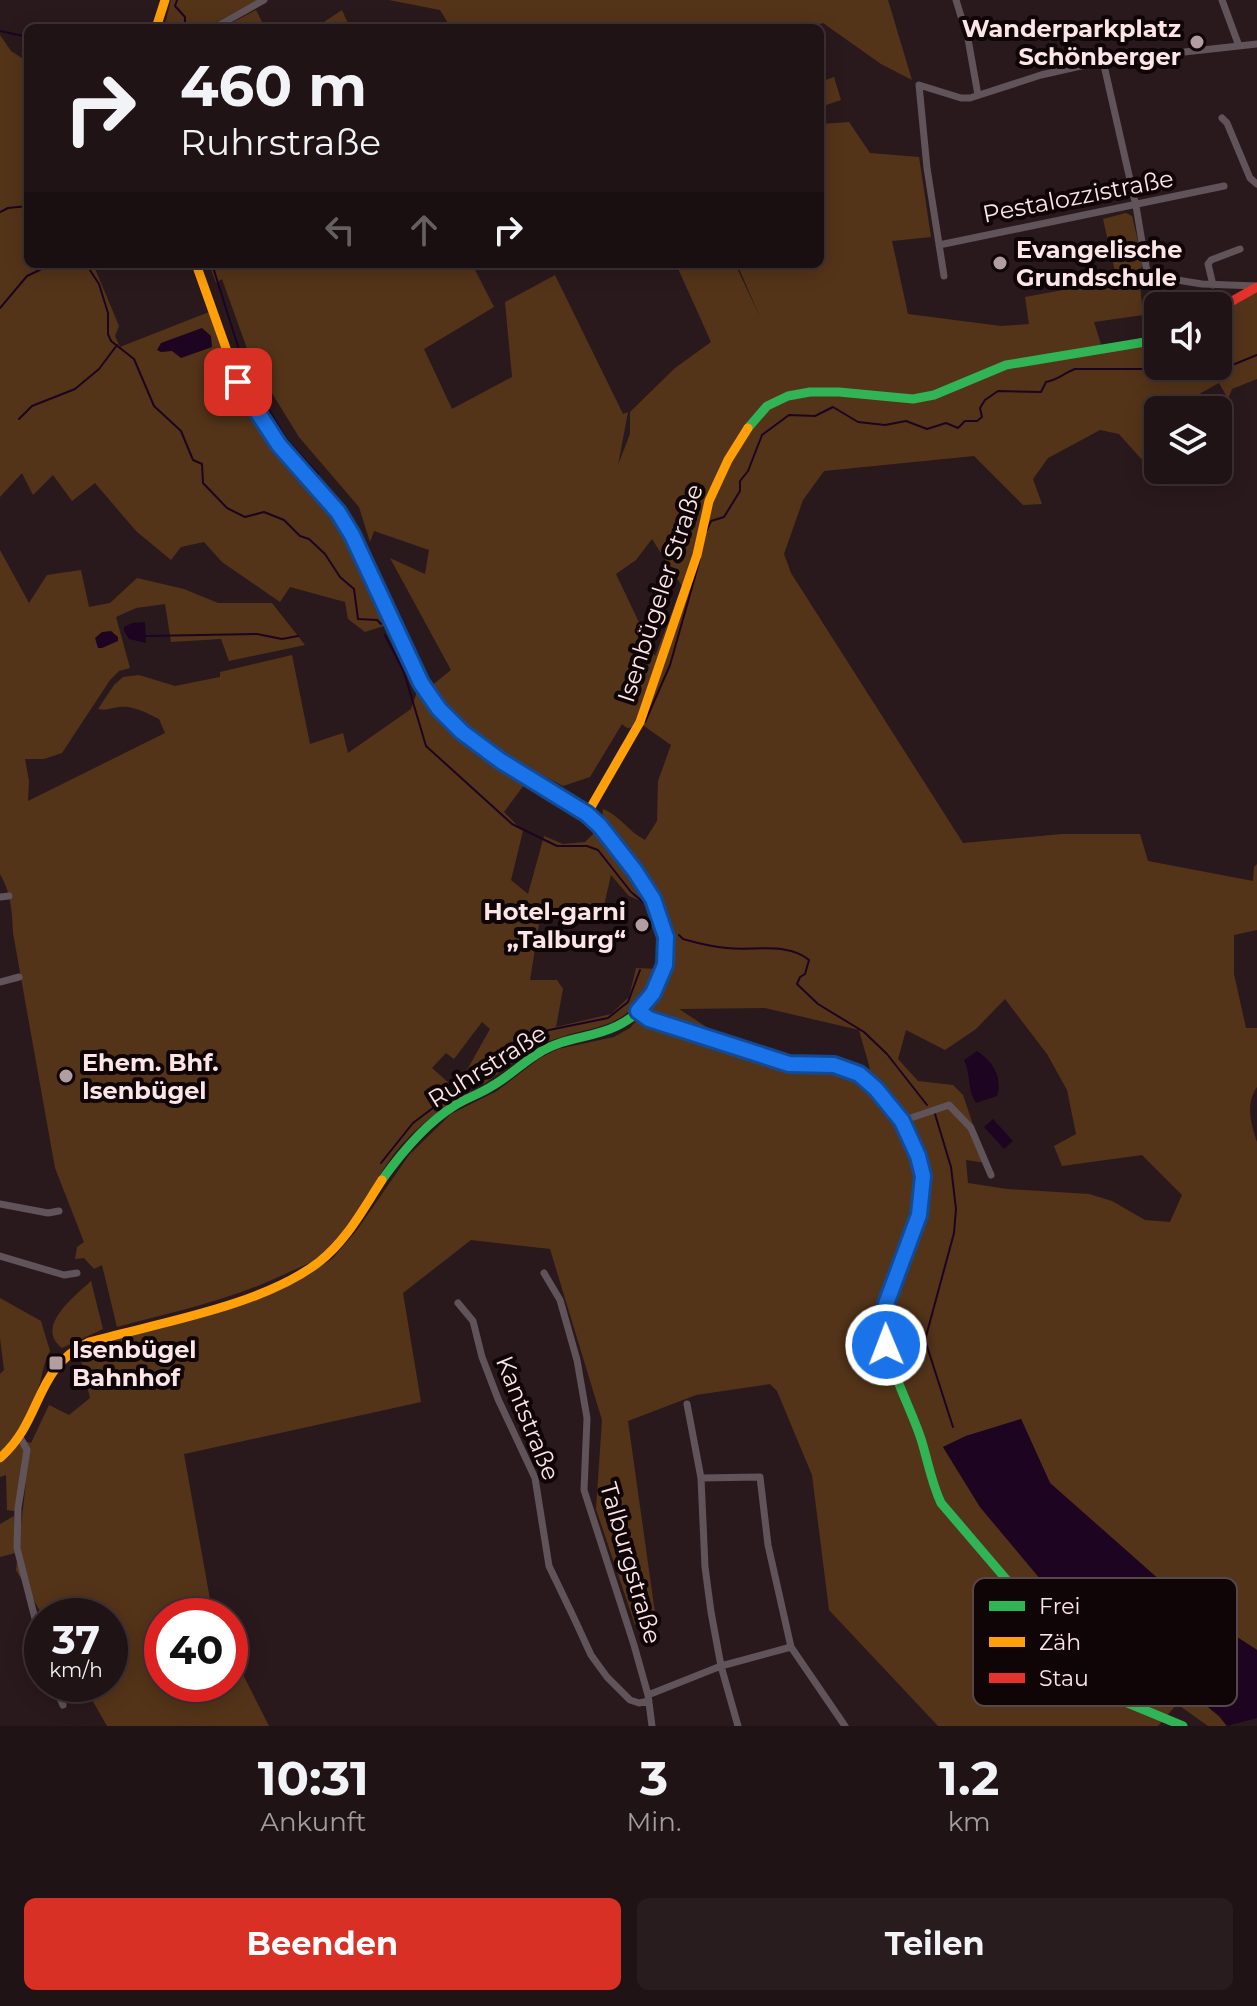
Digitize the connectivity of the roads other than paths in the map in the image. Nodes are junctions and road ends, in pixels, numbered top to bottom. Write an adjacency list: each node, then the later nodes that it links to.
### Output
1 (165, 0): 5 (street)
2 (264, 0): 6 (street)
3 (956, 0): 10 (street)
4 (1222, 0): 8 (street)
5 (157, 24)
6 (221, 24)
7 (1257, 44): 8 (street)
8 (1239, 46): 9 (street)
9 (1103, 61): 10 (street); 14 (street)
10 (978, 95): 15 (street)
11 (1222, 118): 12 (street)
12 (1257, 184)
13 (1224, 186): 14 (street, Pestalozzistraße)
14 (1136, 206): 15 (street, Pestalozzistraße); 18 (street)
15 (939, 245): 19 (street)
16 (1240, 249): 21 (street)
17 (197, 268): 25 (street, Ruhrstraße)
18 (1147, 272)
19 (944, 276)
20 (1158, 277): 21 (street)
21 (1213, 285): 22 (street)
22 (1257, 287): 23 (street)
23 (1232, 301)
24 (1144, 342): 25 (street, Isenbügeler Straße)
25 (587, 814): 28 (street, Ruhrstraße)
26 (19, 977): 27 (street)
27 (0, 982)
28 (638, 1011): 29 (street); 38 (street, Ruhrstraße)
29 (902, 1121): 30 (street); 41 (street)
30 (991, 1175)
31 (0, 1204): 32 (street)
32 (59, 1211)
33 (0, 1256): 34 (street)
34 (77, 1273)
35 (544, 1273): 45 (street, Talburgstraße)
36 (458, 1303): 45 (street, Kantstraße)
37 (687, 1404): 40 (street)
38 (21, 1439): 39 (street, Ruhrstraße); 42 (street)
39 (0, 1458)
40 (701, 1478): 43 (street); 44 (street)
41 (1004, 1578)
42 (30, 1598)
43 (791, 1647): 44 (street); 51 (street)
44 (721, 1666): 45 (street); 50 (street)
45 (649, 1698): 49 (street, Talburgstraße)
46 (62, 1702): 47 (street)
47 (63, 1705)
48 (1135, 1706): 52 (street)
49 (652, 1726)
50 (738, 1726)
51 (844, 1726)
52 (1183, 1726)

